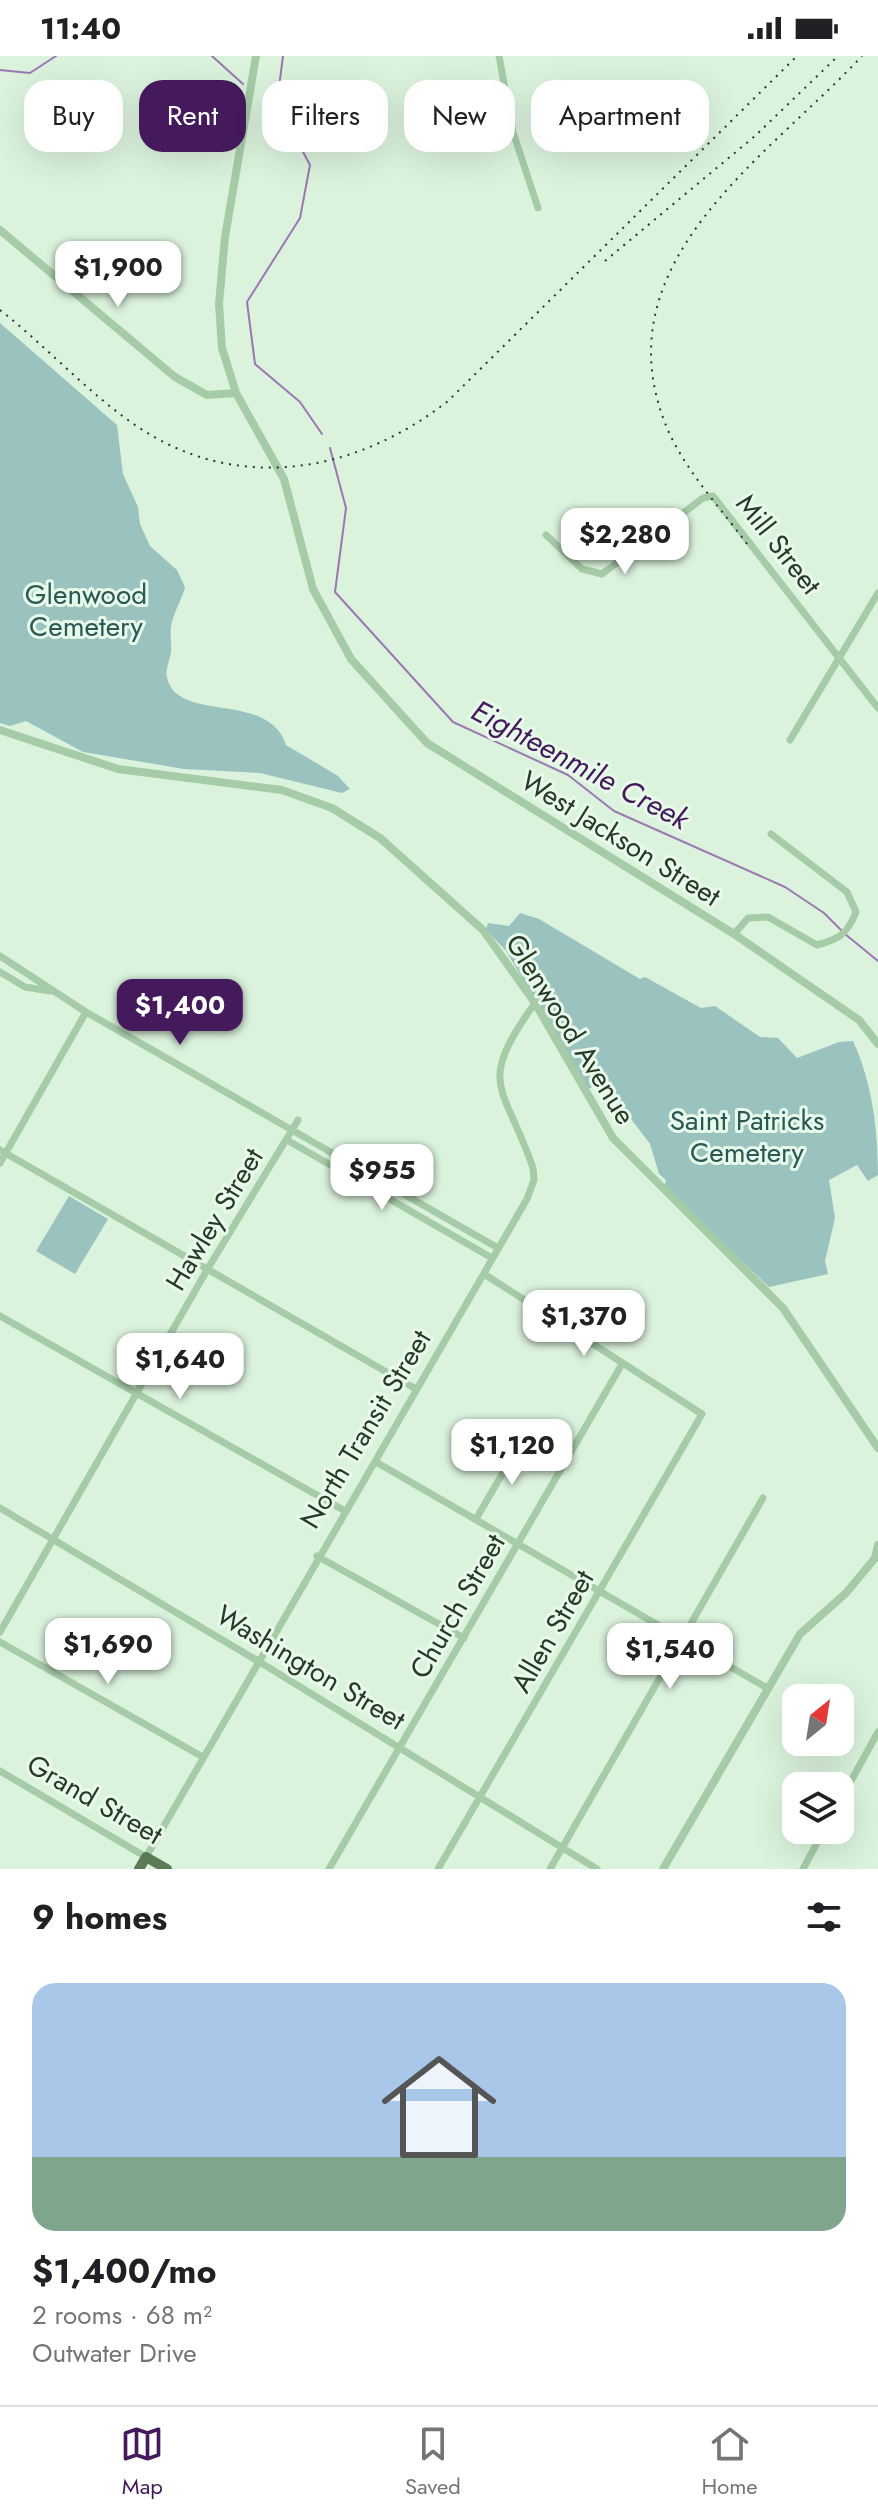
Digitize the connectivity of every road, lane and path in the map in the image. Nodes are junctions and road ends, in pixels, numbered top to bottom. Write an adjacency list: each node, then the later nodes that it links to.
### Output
1 (256, 56): 5 (street, West Jackson Street)
2 (499, 56): 3 (street)
3 (538, 208)
4 (0, 230): 5 (street)
5 (236, 393): 13 (street, West Jackson Street)
6 (546, 535): 8 (street, Mill Street)
7 (878, 593): 8 (street)
8 (841, 659): 9 (street, Mill Street); 11 (street)
9 (878, 708)
10 (0, 730): 17 (street, Glenwood Avenue)
11 (790, 740)
12 (771, 834): 13 (street)
13 (734, 934): 19 (street, West Jackson Street)
14 (0, 956): 16 (street)
15 (0, 972): 16 (street)
16 (52, 992): 18 (street)
17 (535, 1003): 25 (street, North Transit Street); 34 (street, Glenwood Avenue)
18 (86, 1012): 21 (street); 23 (street)
19 (878, 1044)
20 (298, 1120): 21 (street, Hawley Street)
21 (292, 1130): 22 (street, Hawley Street); 25 (street)
22 (287, 1140): 26 (street); 27 (street, Hawley Street)
23 (3, 1152): 24 (street); 27 (street)
24 (0, 1163)
25 (498, 1248): 26 (street, North Transit Street)
26 (492, 1258): 28 (street, North Transit Street)
27 (207, 1270): 31 (street); 32 (street, Hawley Street)
28 (484, 1274): 30 (street); 31 (street, North Transit Street)
29 (0, 1316): 32 (street)
30 (622, 1364): 41 (street, Church Street); 44 (street, Allen Street)
31 (416, 1389): 35 (street, North Transit Street)
32 (137, 1395): 38 (street); 40 (street, Hawley Street)
33 (522, 1440): 39 (street)
34 (878, 1448)
35 (376, 1462): 38 (street, North Transit Street); 39 (street)
36 (763, 1498): 47 (street)
37 (0, 1508): 40 (street, Washington Street)
38 (345, 1511): 43 (street, North Transit Street)
39 (476, 1519): 41 (street)
40 (55, 1539): 45 (street, Hawley Street); 49 (street, Washington Street)
41 (519, 1543): 44 (street); 46 (street, Church Street)
42 (878, 1545): 50 (street)
43 (317, 1556): 46 (street); 49 (street, North Transit Street)
44 (601, 1590): 47 (street); 58 (street, Allen Street)
45 (0, 1632)
46 (464, 1638): 52 (street, Church Street)
47 (682, 1639): 50 (street); 60 (street)
48 (0, 1642): 55 (street)
49 (258, 1661): 52 (street, Washington Street); 55 (street, North Transit Street)
50 (767, 1688): 68 (street)
51 (878, 1732): 53 (street)
52 (401, 1747): 58 (street, Washington Street); 64 (street, Church Street)
53 (869, 1747): 54 (street); 57 (street)
54 (878, 1752)
55 (201, 1756): 61 (street, North Transit Street)
56 (0, 1771): 61 (street, Grand Street)
57 (854, 1775)
58 (480, 1798): 60 (street, Washington Street); 65 (street, Allen Street)
59 (816, 1844): 69 (street)
60 (562, 1847): 66 (street); 67 (street, Washington Street)
61 (146, 1857): 62 (main road, North Transit Street); 63 (main road, Grand Street)
62 (139, 1869)
63 (167, 1869)
64 (329, 1869)
65 (438, 1869)
66 (550, 1869)
67 (597, 1869)
68 (663, 1869)
69 (803, 1869)

